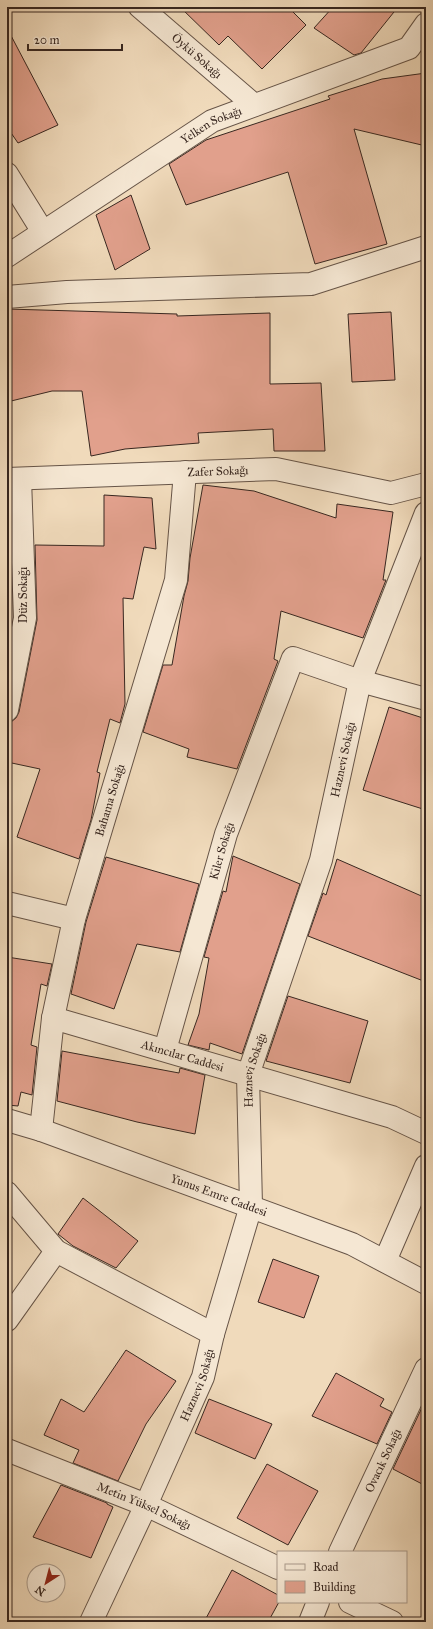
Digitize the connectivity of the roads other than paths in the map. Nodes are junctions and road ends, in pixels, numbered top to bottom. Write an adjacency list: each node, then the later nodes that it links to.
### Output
1 (140, 7): 3 (street, Öykü Sokağı)
2 (426, 24): 3 (street, Yelken Sokağı)
3 (254, 105): 5 (street, Yelken Sokağı)
4 (7, 174): 5 (street)
5 (43, 232): 7 (street, Yelken Sokağı)
6 (426, 247): 8 (street)
7 (7, 256)
8 (7, 297)
9 (185, 472): 10 (street, Zafer Sokağı); 11 (street, Zafer Sokağı); 17 (street, Bahama Sokağı)
10 (14, 479): 15 (street, Düz Sokağı)
11 (426, 484)
12 (426, 513): 13 (street, Haznevi Sokağı)
13 (360, 681): 14 (street); 19 (street, Kiler Sokağı); 20 (street, Haznevi Sokağı)
14 (426, 699)
15 (7, 710)
16 (7, 903): 17 (street)
17 (74, 919): 18 (street, Bahama Sokağı)
18 (53, 1018): 19 (street, Akıncılar Caddesi); 22 (street, Bahama Sokağı)
19 (165, 1050): 20 (street, Akıncılar Caddesi)
20 (248, 1075): 23 (street, Akıncılar Caddesi); 26 (street, Haznevi Sokağı)
21 (7, 1120): 22 (street, Yunus Emre Caddesi)
22 (41, 1130): 26 (street, Yunus Emre Caddesi)
23 (426, 1133)
24 (426, 1166): 28 (street)
25 (7, 1193): 27 (street)
26 (251, 1206): 28 (street, Yunus Emre Caddesi); 31 (street, Haznevi Sokağı)
27 (56, 1252): 30 (street); 31 (street)
28 (385, 1261): 29 (street, Yunus Emre Caddesi)
29 (426, 1283)
30 (7, 1320)
31 (213, 1334): 34 (street, Haznevi Sokağı)
32 (426, 1369): 35 (street, Ovacık Sokağı)
33 (7, 1450): 34 (street, Metin Yüksel Sokağı)
34 (146, 1505): 36 (street, Metin Yüksel Sokağı); 39 (street, Haznevi Sokağı)
35 (340, 1551)
36 (277, 1568)
37 (318, 1603): 40 (street)
38 (352, 1603): 41 (street)
39 (91, 1622)
40 (310, 1622)
41 (392, 1622)

